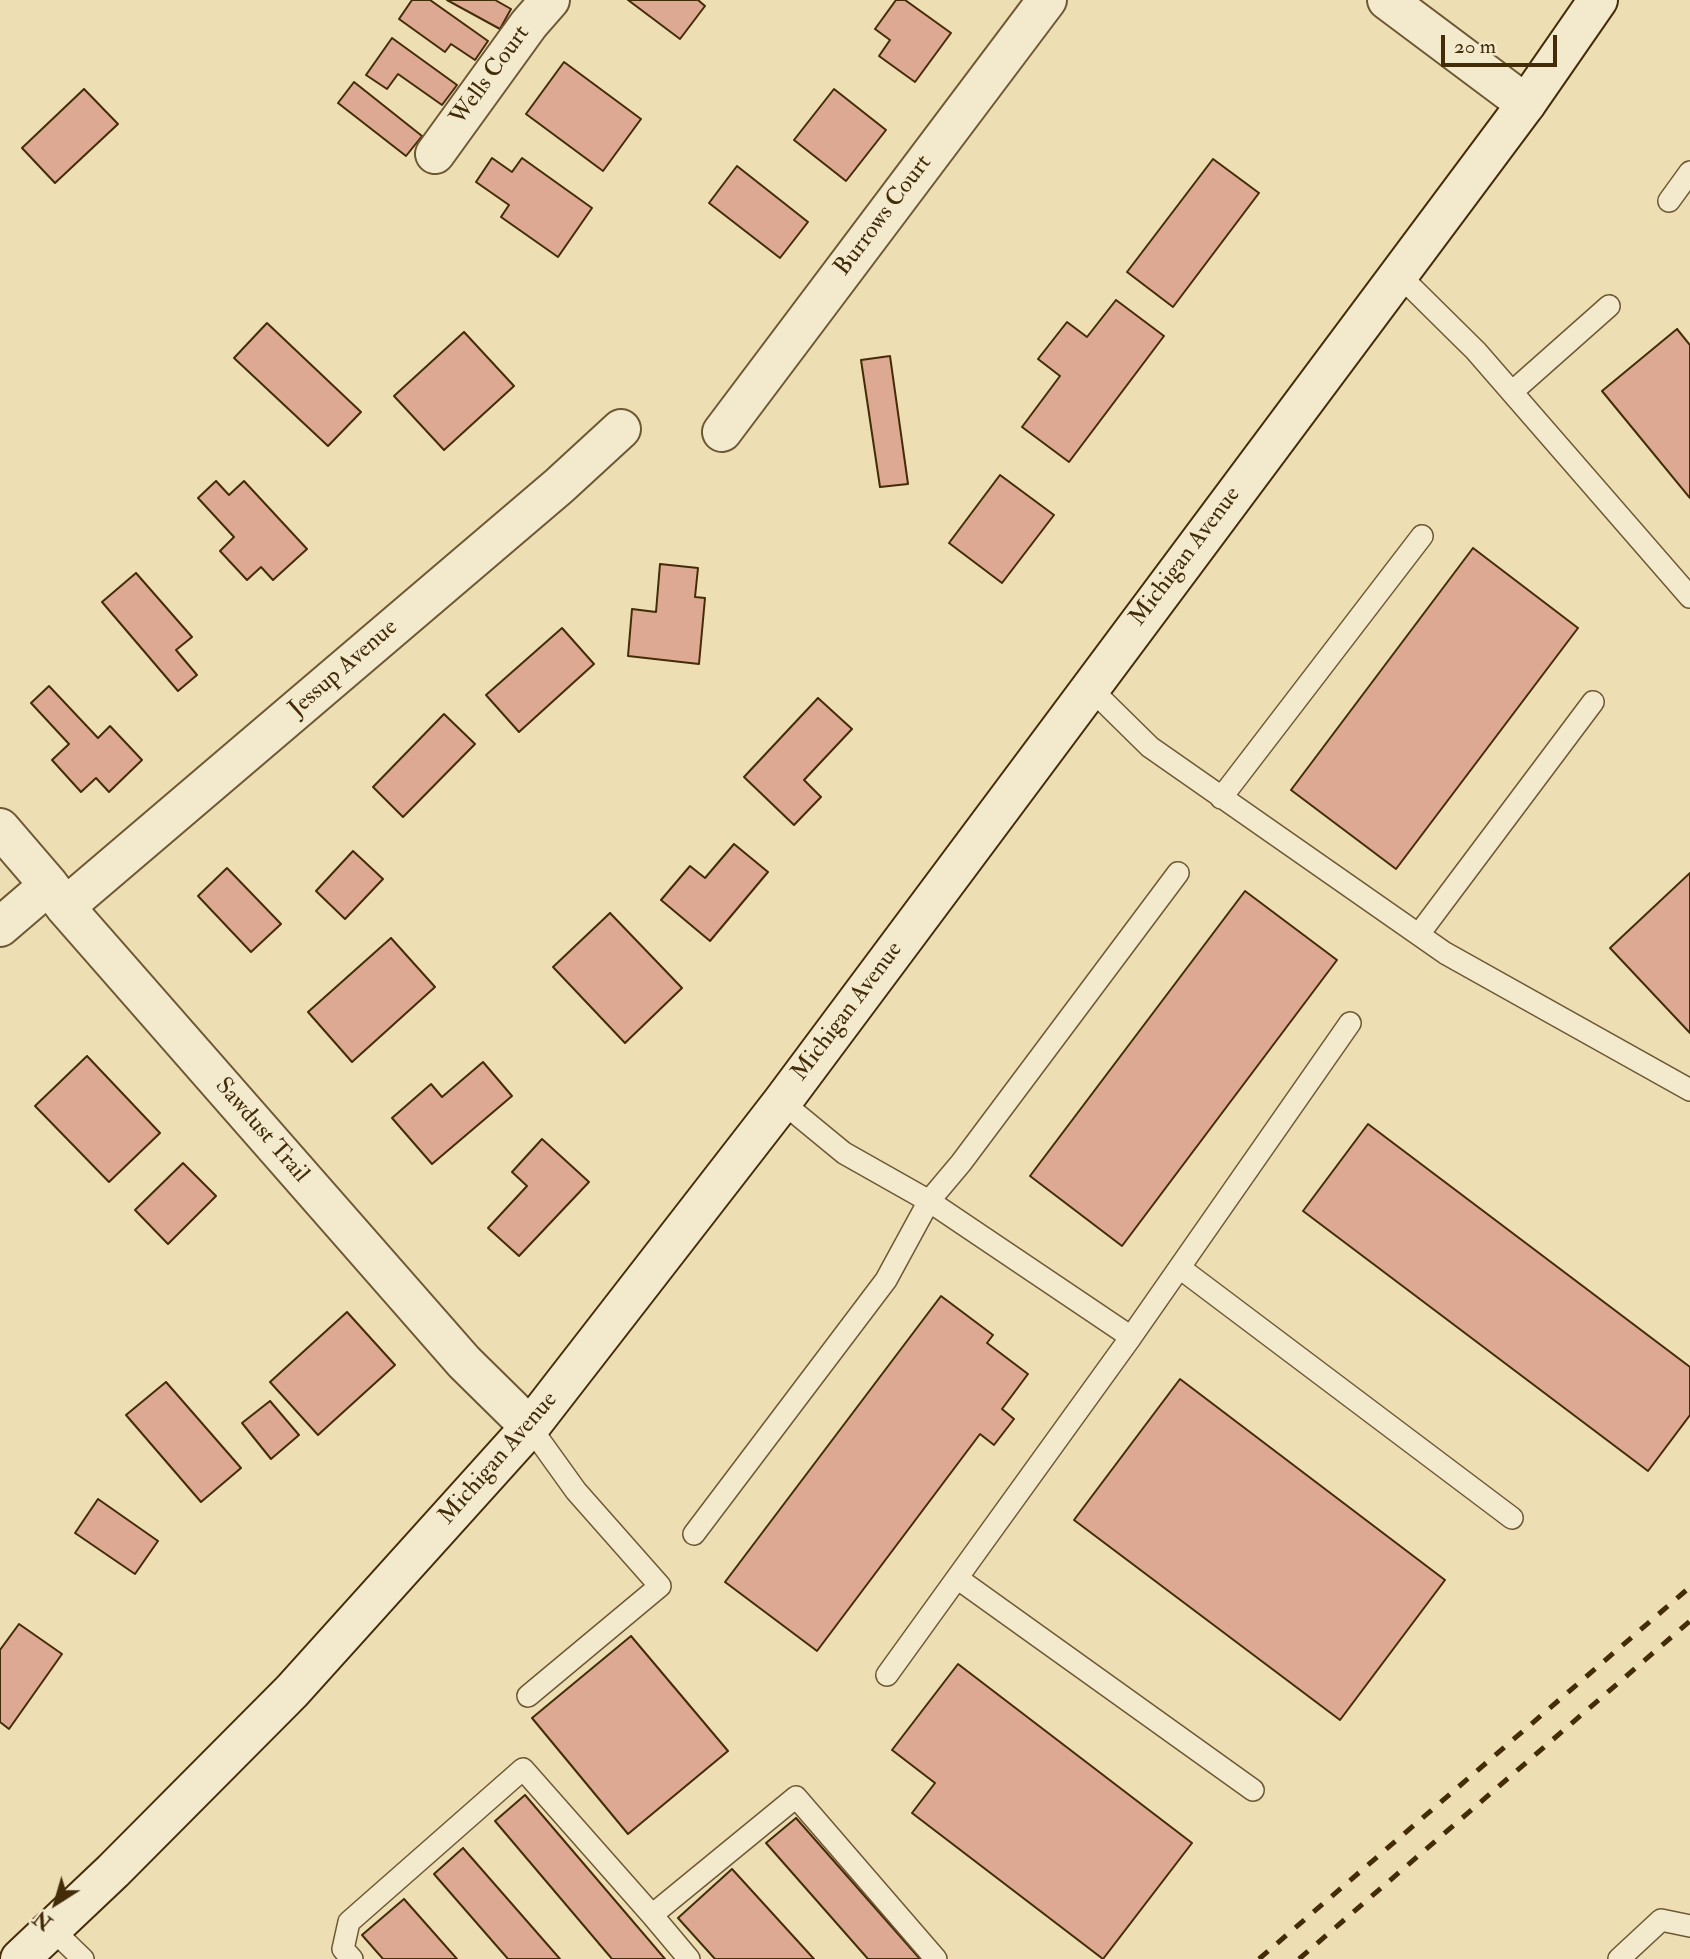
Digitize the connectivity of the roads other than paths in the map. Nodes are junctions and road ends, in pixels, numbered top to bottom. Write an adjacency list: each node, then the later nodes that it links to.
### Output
1 (550, 0): 6 (main road, Wells Court)
2 (1047, 0): 13 (main road, Burrows Court)
3 (1387, 0): 5 (main road)
4 (1598, 0): 5 (main road, Michigan Avenue)
5 (1526, 104): 9 (main road, Michigan Avenue)
6 (435, 154)
7 (1690, 172): 8 (lane)
8 (1669, 201)
9 (1398, 274): 11 (lane); 16 (main road, Michigan Avenue)
10 (1609, 306): 11 (lane)
11 (1512, 392): 15 (lane)
12 (621, 429): 21 (main road, Jessup Avenue)
13 (722, 432)
14 (1422, 536): 18 (lane)
15 (1690, 597)
16 (1089, 687): 18 (lane); 26 (main road, Michigan Avenue)
17 (1593, 702): 23 (lane)
18 (1221, 798): 23 (lane)
19 (0, 828): 21 (main road, Sawdust Trail)
20 (1178, 873): 27 (lane)
21 (57, 896): 22 (main road, Jessup Avenue); 30 (main road, Sawdust Trail)
22 (0, 927)
23 (1419, 934): 25 (lane)
24 (1350, 1023): 28 (lane)
25 (1690, 1090)
26 (782, 1102): 27 (lane); 30 (main road, Michigan Avenue)
27 (929, 1201): 29 (lane); 32 (lane)
28 (1180, 1268): 29 (lane); 31 (lane)
29 (1131, 1337): 33 (lane)
30 (530, 1427): 35 (lane); 39 (main road, Michigan Avenue)
31 (1512, 1518)
32 (694, 1534)
33 (957, 1578): 34 (lane); 36 (lane)
34 (887, 1675)
35 (528, 1696)
36 (1253, 1790)
37 (652, 1915): 42 (lane); 43 (lane); 44 (lane)
38 (1690, 1926): 45 (lane)
39 (52, 1929): 40 (main road, Michigan Avenue); 41 (lane)
40 (20, 1959)
41 (83, 1959)
42 (352, 1959)
43 (689, 1959)
44 (936, 1959)
45 (1619, 1959)

